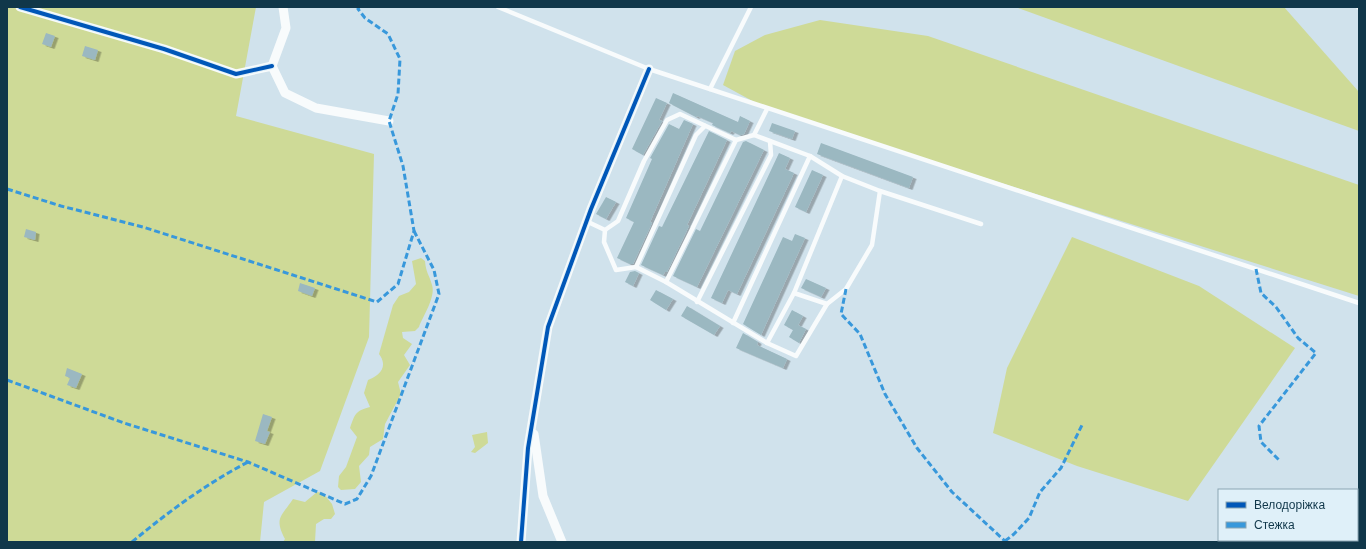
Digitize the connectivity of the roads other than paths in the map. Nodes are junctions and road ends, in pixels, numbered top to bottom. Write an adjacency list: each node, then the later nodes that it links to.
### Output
1 (20, 7): 5 (street)
2 (283, 7): 5 (street)
3 (498, 7): 6 (lane)
4 (751, 7): 7 (lane)
5 (272, 66): 9 (street)
6 (649, 69): 7 (lane); 17 (street)
7 (710, 89): 8 (lane)
8 (767, 109): 11 (lane); 24 (lane)
9 (389, 121)
10 (705, 126): 12 (lane); 19 (lane); 20 (lane)
11 (754, 136): 12 (lane); 13 (lane)
12 (736, 140): 21 (lane)
13 (770, 141): 14 (lane); 23 (lane)
14 (810, 156): 15 (lane); 26 (lane)
15 (842, 176): 16 (lane); 22 (lane)
16 (880, 191): 18 (lane); 25 (lane)
17 (586, 221): 19 (lane); 28 (street)
18 (981, 224)
19 (604, 230): 20 (lane)
20 (636, 267): 21 (lane)
21 (666, 282): 23 (lane)
22 (794, 293): 25 (lane); 27 (lane)
23 (698, 302): 26 (lane)
24 (1359, 303)
25 (827, 304): 27 (lane)
26 (733, 323): 27 (lane)
27 (767, 343)
28 (532, 424): 29 (street); 30 (street)
29 (521, 542)
30 (562, 542)

